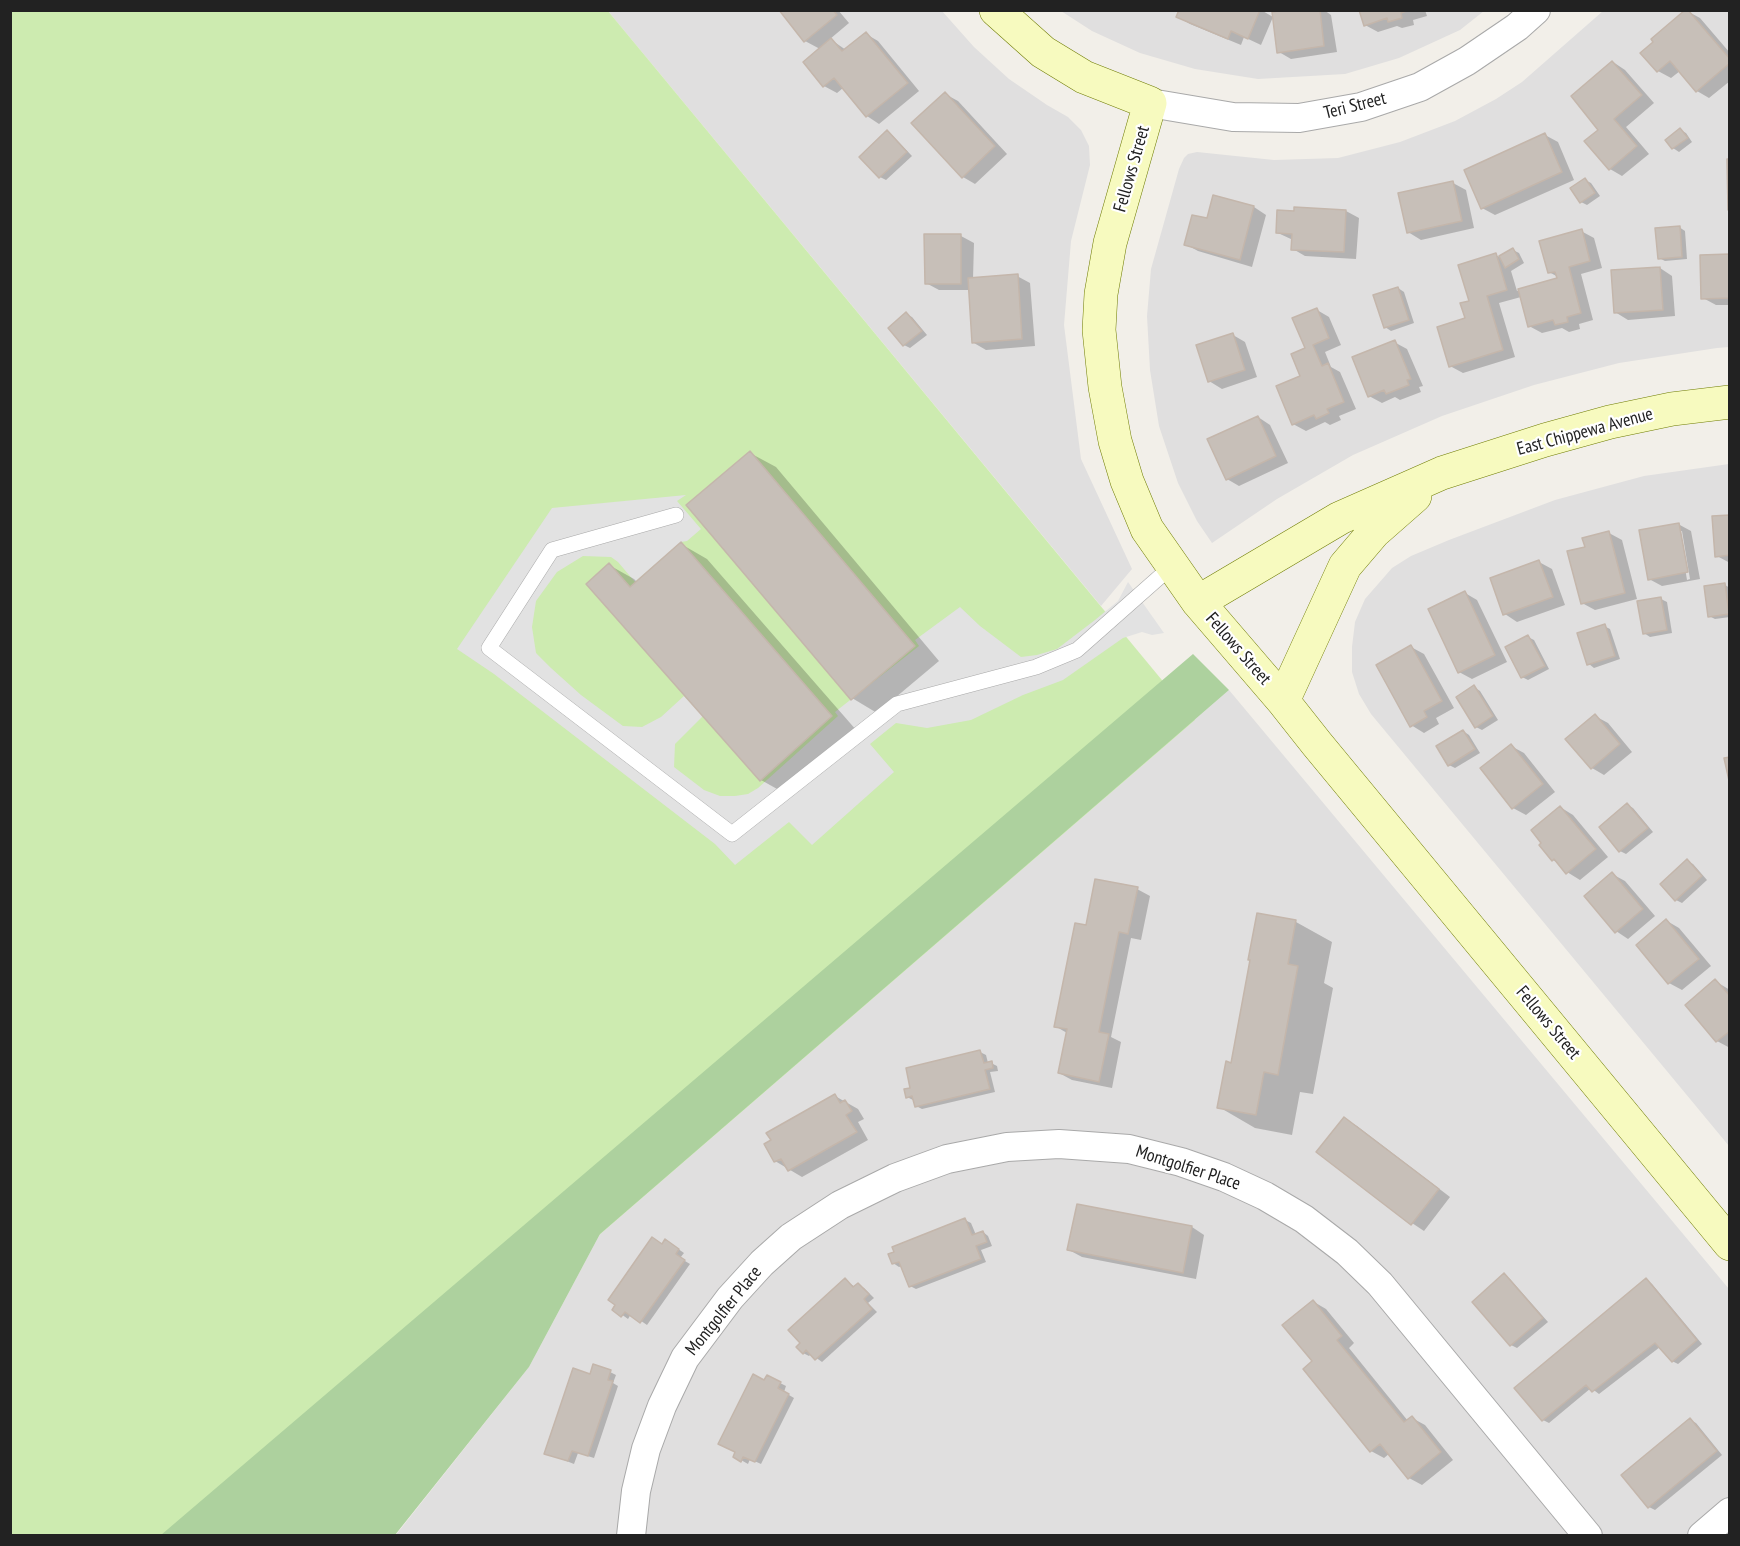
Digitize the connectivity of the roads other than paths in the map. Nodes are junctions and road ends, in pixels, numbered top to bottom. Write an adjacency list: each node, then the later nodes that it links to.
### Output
1 (996, 10): 3 (street, Fellows Street)
2 (1536, 10): 3 (street, Teri Street)
3 (1150, 103): 7 (street, Fellows Street)
4 (1730, 402): 5 (street, East Chippewa Avenue)
5 (1442, 473): 8 (street, East Chippewa Avenue); 9 (street, East Chippewa Avenue)
6 (676, 514): 7 (lane)
7 (1172, 566): 8 (street, Fellows Street)
8 (1198, 602): 9 (street, Fellows Street)
9 (1283, 700): 10 (street, Fellows Street)
10 (1730, 1244)
11 (1730, 1512): 14 (street)
12 (631, 1536): 13 (street, Montgolfier Place)
13 (1588, 1536)
14 (1702, 1536)

